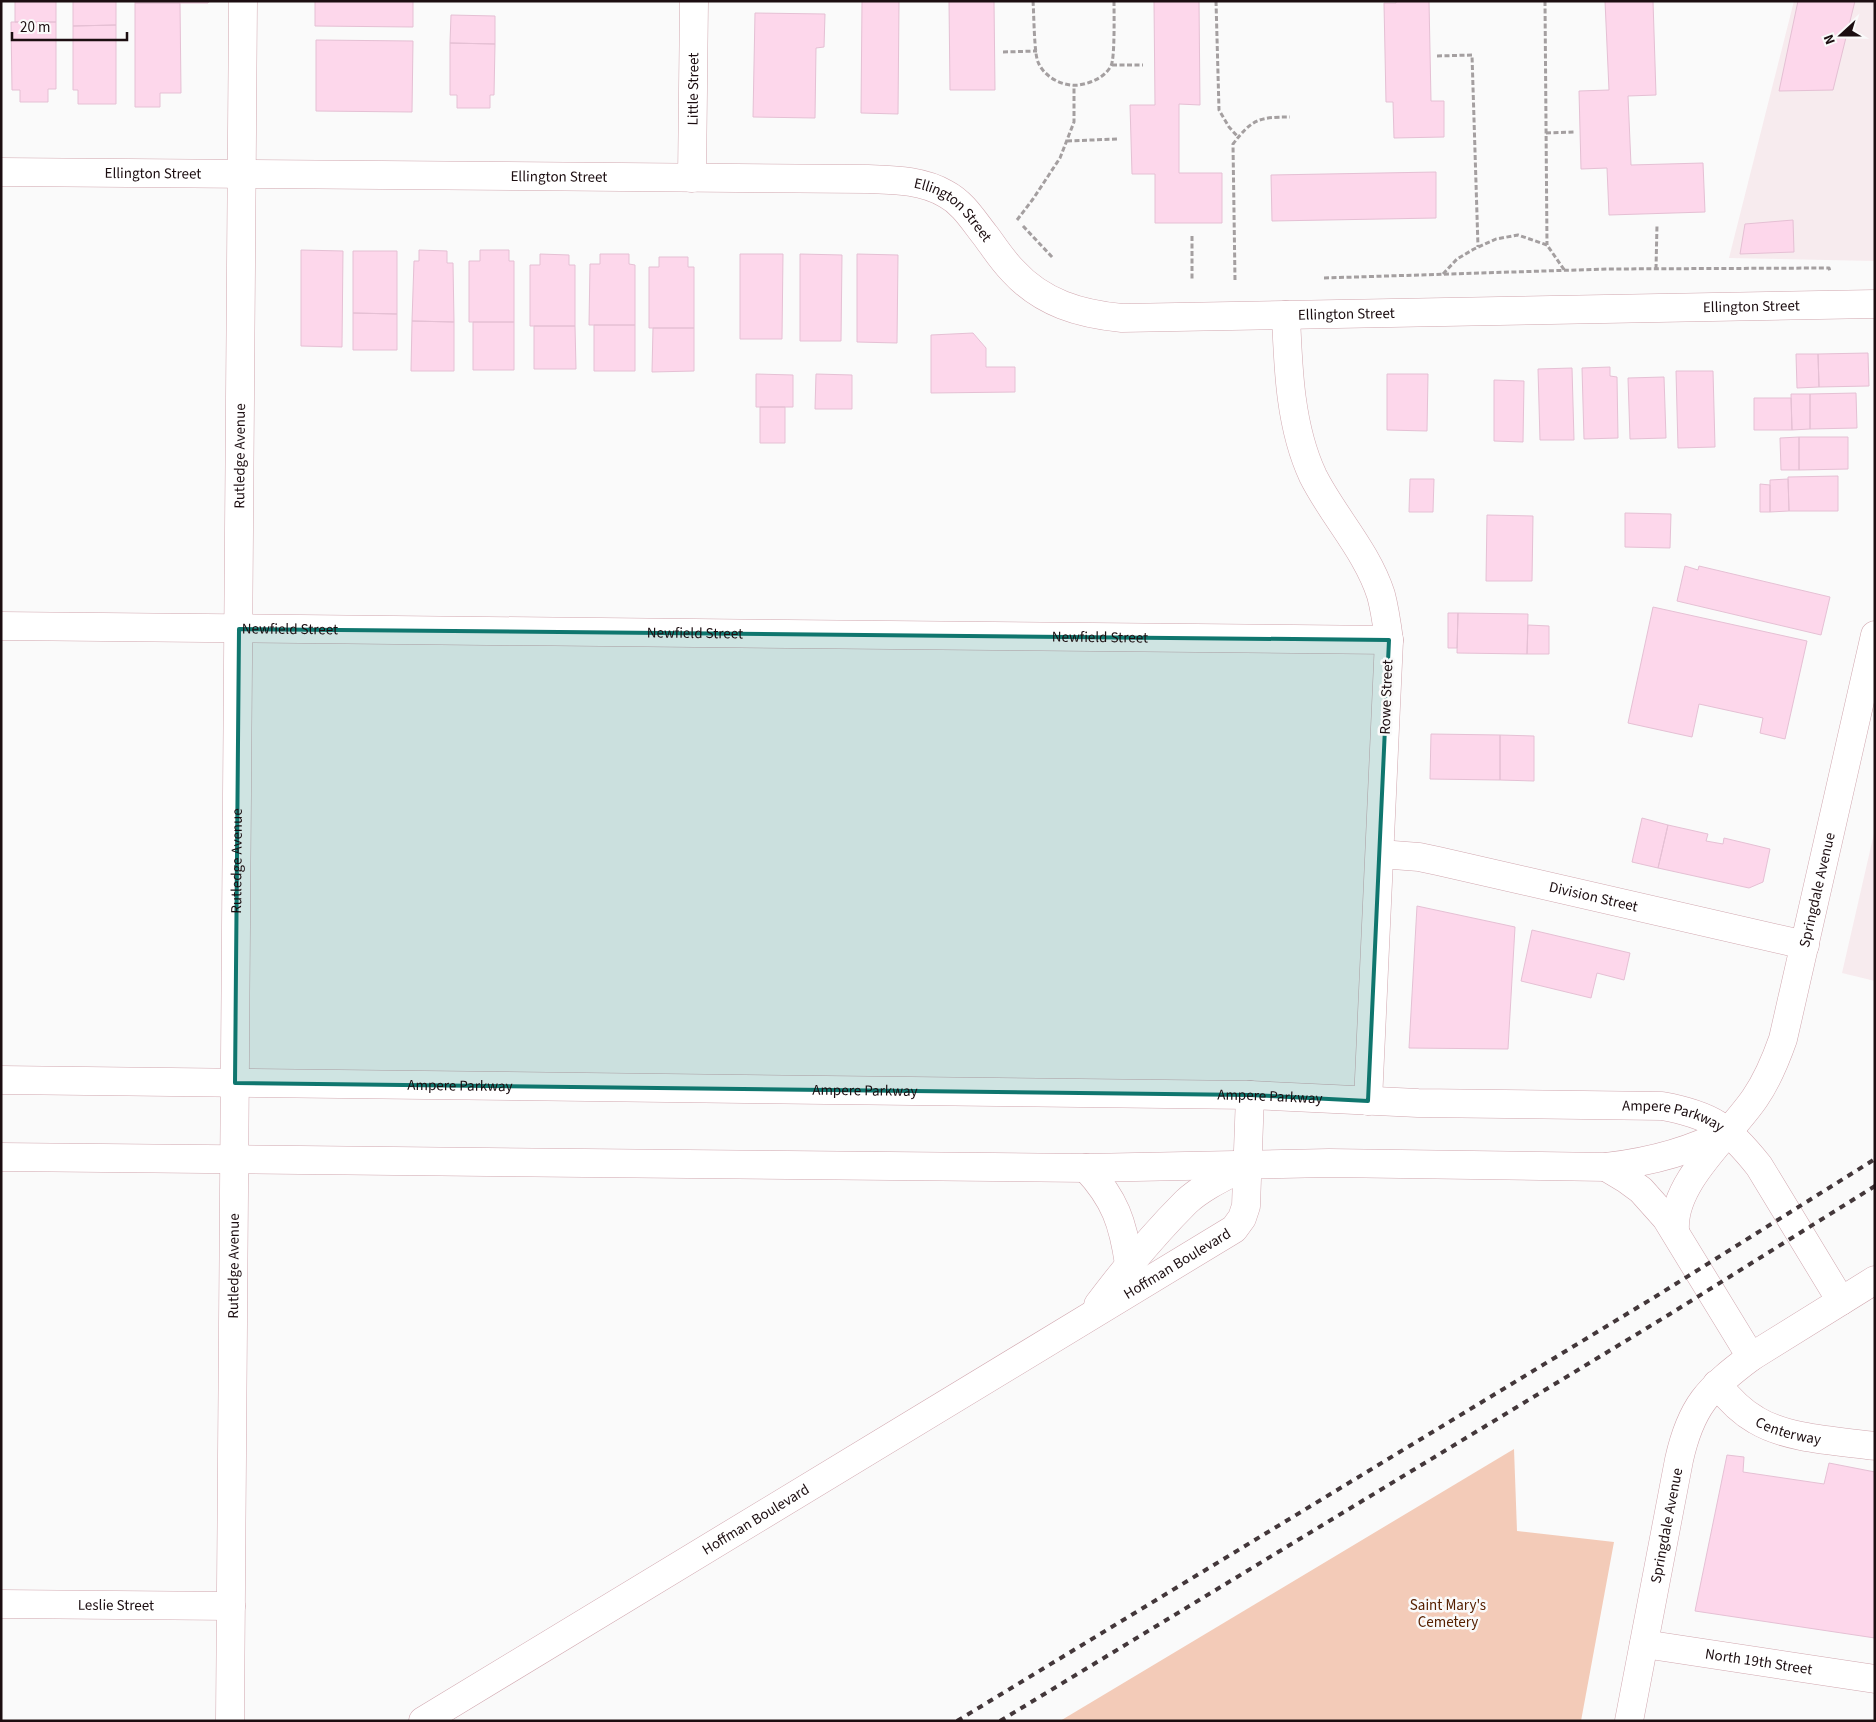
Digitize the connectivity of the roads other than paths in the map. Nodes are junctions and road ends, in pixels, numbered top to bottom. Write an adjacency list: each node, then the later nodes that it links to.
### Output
1 (243, 1): 4 (street, Rutledge Avenue)
2 (694, 1): 5 (street, Little Street)
3 (1, 172): 4 (street, Ellington Street)
4 (241, 174): 5 (street, Ellington Street); 9 (street, Rutledge Avenue)
5 (692, 178): 7 (street, Ellington Street)
6 (1875, 304): 7 (street, Ellington Street)
7 (1286, 315): 11 (street, Rowe Street)
8 (1, 626): 9 (street, Newfield Street)
9 (239, 628): 11 (street, Newfield Street); 15 (street, Rutledge Avenue)
10 (1875, 636): 13 (street, Springdale Avenue)
11 (1389, 640): 12 (street, Rowe Street)
12 (1380, 854): 13 (street, Division Street); 17 (street, Rowe Street)
13 (1805, 945): 18 (street, Springdale Avenue)
14 (1, 1080): 15 (street, Ampere Parkway)
15 (235, 1084): 16 (street, Ampere Parkway); 20 (street, Rutledge Avenue)
16 (1250, 1095): 17 (street, Ampere Parkway); 21 (street, Hoffman Boulevard)
17 (1368, 1101): 18 (street, Ampere Parkway)
18 (1728, 1131): 22 (street, Ampere Parkway); 24 (street, Springdale Avenue); 27 (street)
19 (1, 1157): 20 (street, Ampere Parkway)
20 (234, 1159): 23 (street, Ampere Parkway); 33 (street, Rutledge Avenue)
21 (1248, 1164): 22 (street, Ampere Parkway); 23 (street, Ampere Parkway); 25 (street, Hoffman Boulevard); 28 (street, Hoffman Boulevard)
22 (1606, 1167): 24 (street)
23 (1086, 1168): 25 (street)
24 (1675, 1230): 29 (street)
25 (1129, 1264): 28 (street, Hoffman Boulevard)
26 (1875, 1280): 27 (street, Springdale Avenue)
27 (1841, 1300): 29 (street, Springdale Avenue)
28 (1088, 1318): 37 (street, Hoffman Boulevard)
29 (1751, 1357): 30 (street, Springdale Avenue)
30 (1717, 1384): 31 (street, Centerway); 34 (street, Springdale Avenue)
31 (1875, 1446)
32 (1, 1604): 33 (street, Leslie Street)
33 (231, 1606): 36 (street, Rutledge Avenue)
34 (1644, 1644): 35 (street, North 19th Street); 38 (street, Springdale Avenue)
35 (1875, 1679)
36 (230, 1721)
37 (423, 1721)
38 (1629, 1721)

